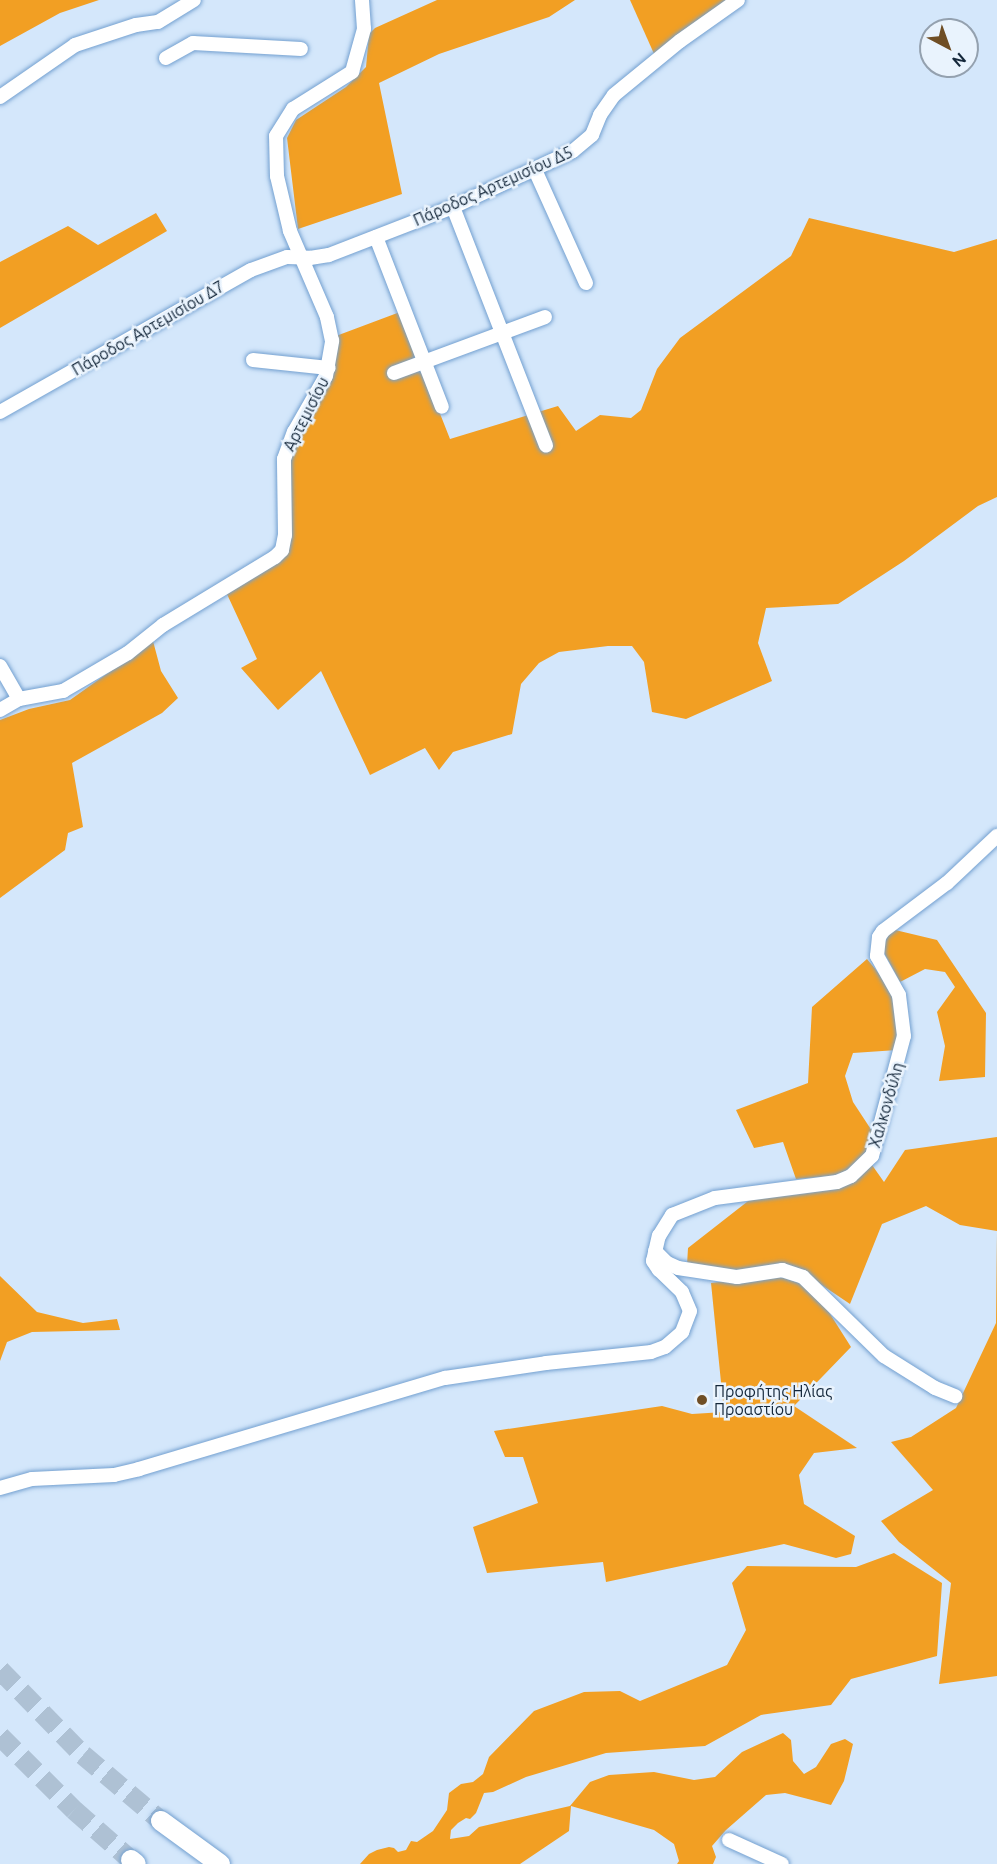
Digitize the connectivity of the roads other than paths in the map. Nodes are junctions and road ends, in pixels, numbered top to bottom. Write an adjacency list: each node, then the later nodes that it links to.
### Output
1 (194, 0): 6 (street)
2 (362, 0): 10 (street, Αρτεμισίου)
3 (738, 0): 7 (street, Πάροδος Αρτεμισίου Δ5)
4 (301, 49): 5 (street)
5 (166, 58)
6 (0, 97)
7 (535, 170): 8 (street, Πάροδος Αρτεμισίου Δ5); 11 (street)
8 (453, 207): 9 (street, Πάροδος Αρτεμισίου Δ5); 13 (street)
9 (376, 237): 10 (street, Πάροδος Αρτεμισίου Δ5); 15 (street)
10 (301, 257): 16 (street, Αρτεμισίου); 19 (street, Πάροδος Αρτεμισίου Δ7)
11 (586, 283)
12 (545, 317): 13 (street)
13 (501, 333): 15 (street); 20 (street)
14 (253, 360): 16 (street)
15 (425, 362): 17 (street); 18 (street)
16 (329, 368): 22 (street, Αρτεμισίου)
17 (394, 373)
18 (442, 407)
19 (0, 412)
20 (546, 445)
21 (0, 666): 22 (street)
22 (19, 699): 23 (street, Αρτεμισίου)
23 (0, 710)
24 (997, 836): 25 (street, Χαλκονδύλη)
25 (655, 1251): 26 (street); 27 (street)
26 (955, 1396)
27 (0, 1488)
28 (161, 1821): 30 (highway)
29 (729, 1840): 31 (street)
30 (220, 1864)
31 (782, 1864)

